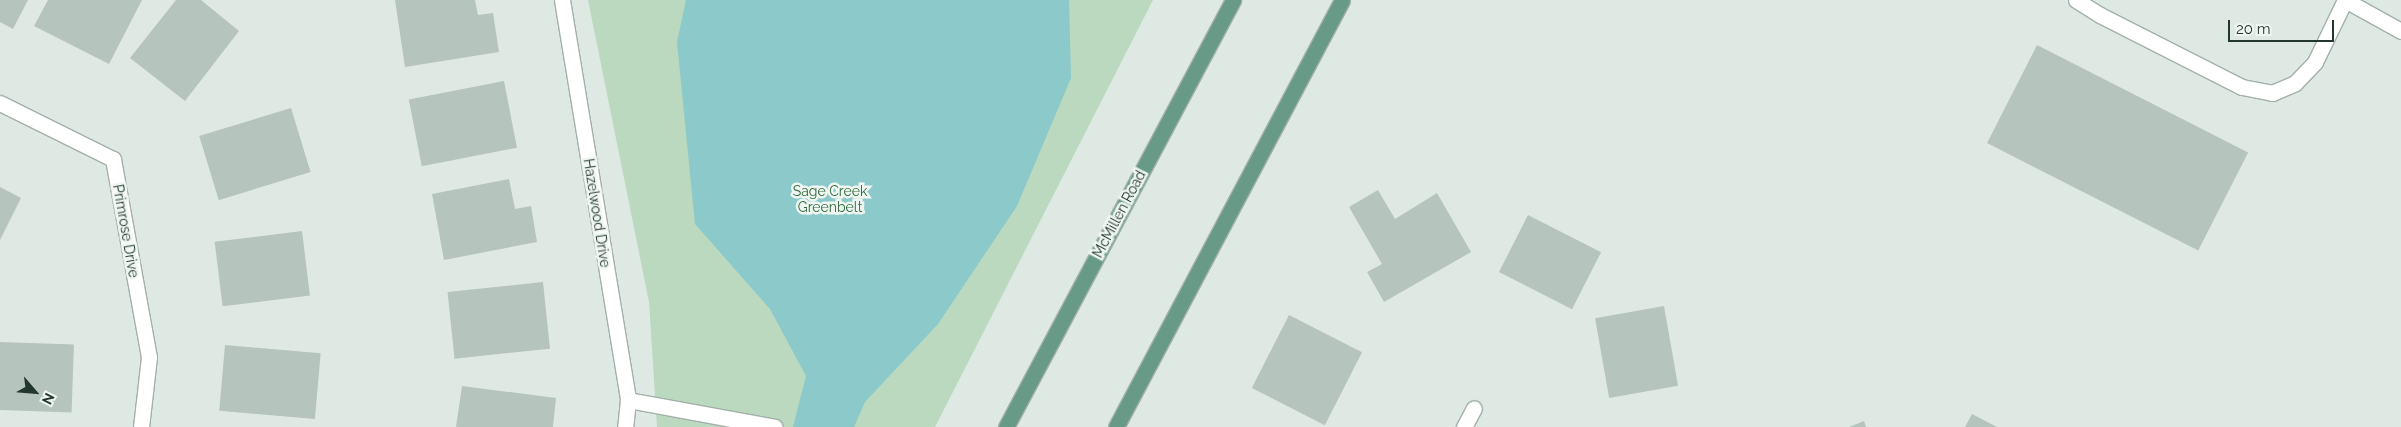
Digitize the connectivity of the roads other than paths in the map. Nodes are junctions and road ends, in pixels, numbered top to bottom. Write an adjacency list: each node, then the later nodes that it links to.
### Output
1 (562, 0): 8 (street, Hazelwood Drive)
2 (1233, 0): 13 (main road, McMillen Road)
3 (1342, 0): 14 (main road)
4 (2076, 0): 5 (street)
5 (2345, 0): 6 (street)
6 (2401, 31)
7 (0, 103): 11 (street, Primrose Drive)
8 (628, 400): 10 (street); 12 (street, Hazelwood Drive)
9 (1474, 408): 15 (street)
10 (772, 426)
11 (141, 427)
12 (625, 427)
13 (1006, 427)
14 (1116, 427)
15 (1464, 427)

